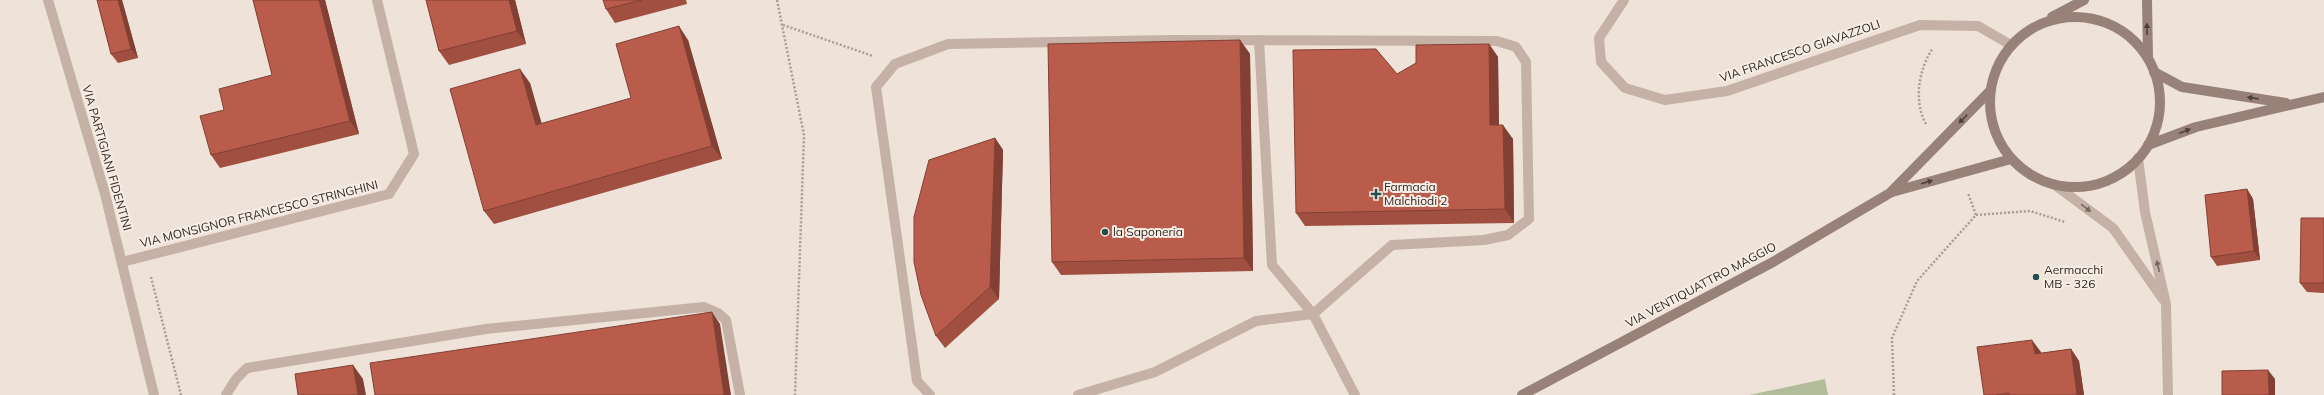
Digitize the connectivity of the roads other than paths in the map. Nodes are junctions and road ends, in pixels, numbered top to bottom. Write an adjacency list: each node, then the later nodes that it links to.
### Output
1 (48, 0): 19 (street, VIA PARTIGIANI FIDENTINI)
2 (377, 0): 19 (street, VIA MONSIGNOR FRANCESCO STRINGHINI)
3 (1624, 0): 8 (street, VIA FRANCESCO GIAVAZZOLI)
4 (2084, 0): 6 (main road)
5 (2147, 0): 9 (main road, one-way to 5)
6 (2034, 27): 8 (main road, VIA VENTIQUATTRO MAGGIO); 9 (main road, VIA VENTIQUATTRO MAGGIO)
7 (1259, 40): 21 (street); 21 (street); 25 (street)
8 (2011, 45): 11 (main road, VIA VENTIQUATTRO MAGGIO)
9 (2148, 58): 10 (main road, VIA VENTIQUATTRO MAGGIO)
10 (2154, 72): 13 (main road, one-way to 10); 14 (main road, VIA VENTIQUATTRO MAGGIO)
11 (1990, 92): 16 (main road, VIA VENTIQUATTRO MAGGIO); 18 (main road, VIA VENTIQUATTRO MAGGIO, one-way to 18)
12 (2324, 97): 13 (main road)
13 (2292, 104): 14 (main road, one-way to 13)
14 (2148, 145): 15 (main road, VIA VENTIQUATTRO MAGGIO)
15 (2138, 158): 17 (main road, VIA VENTIQUATTRO MAGGIO); 20 (street, one-way to 15)
16 (2011, 159): 17 (main road, VIA VENTIQUATTRO MAGGIO); 18 (main road, VIA VENTIQUATTRO MAGGIO, one-way to 16)
17 (2055, 185): 20 (street, one-way to 20)
18 (1890, 193): 28 (main road, VIA VENTIQUATTRO MAGGIO)
19 (122, 262): 22 (street, VIA PARTIGIANI FIDENTINI)
20 (2166, 304): 29 (street)
21 (1314, 314): 26 (street); 27 (street)
22 (154, 395)
23 (226, 395): 24 (street)
24 (740, 395)
25 (930, 395)
26 (1078, 395)
27 (1355, 395)
28 (1522, 395)
29 (2168, 395)

